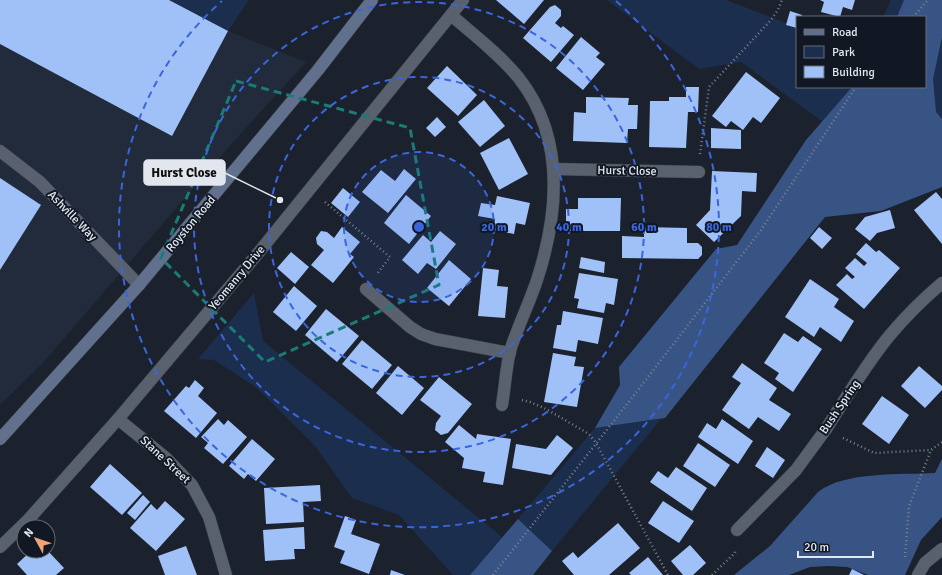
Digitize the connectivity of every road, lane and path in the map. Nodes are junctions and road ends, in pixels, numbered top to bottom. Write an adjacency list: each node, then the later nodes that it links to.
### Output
1 (372, 0): 13 (main road, Royston Road)
2 (463, 0): 5 (street, Yeomanry Drive)
3 (782, 0): 10 (path)
4 (928, 0): 6 (path)
5 (451, 15): 9 (street); 11 (street, Yeomanry Drive)
6 (914, 16)
7 (855, 88): 21 (path)
8 (0, 152): 13 (street, Ashville Way)
9 (554, 169): 10 (street, Hurst Close); 15 (street)
10 (700, 172)
11 (310, 189): 14 (path); 17 (street, Yeomanry Drive)
12 (942, 283): 18 (street, Bush Spring)
13 (139, 286): 19 (main road, Royston Road)
14 (366, 289): 15 (street)
15 (510, 353): 16 (street)
16 (503, 400): 21 (path)
17 (118, 419): 24 (street, Yeomanry Drive); 27 (street, Stane Street)
18 (826, 429): 22 (path); 23 (street, Bush Spring)
19 (0, 439)
20 (942, 442): 22 (path)
21 (596, 443): 28 (path); 29 (path)
22 (931, 450): 26 (path)
23 (737, 530): 30 (path)
24 (0, 547)
25 (942, 549): 31 (street)
26 (905, 560)
27 (226, 575)
28 (493, 575)
29 (668, 575)
30 (712, 575)
31 (918, 575)

